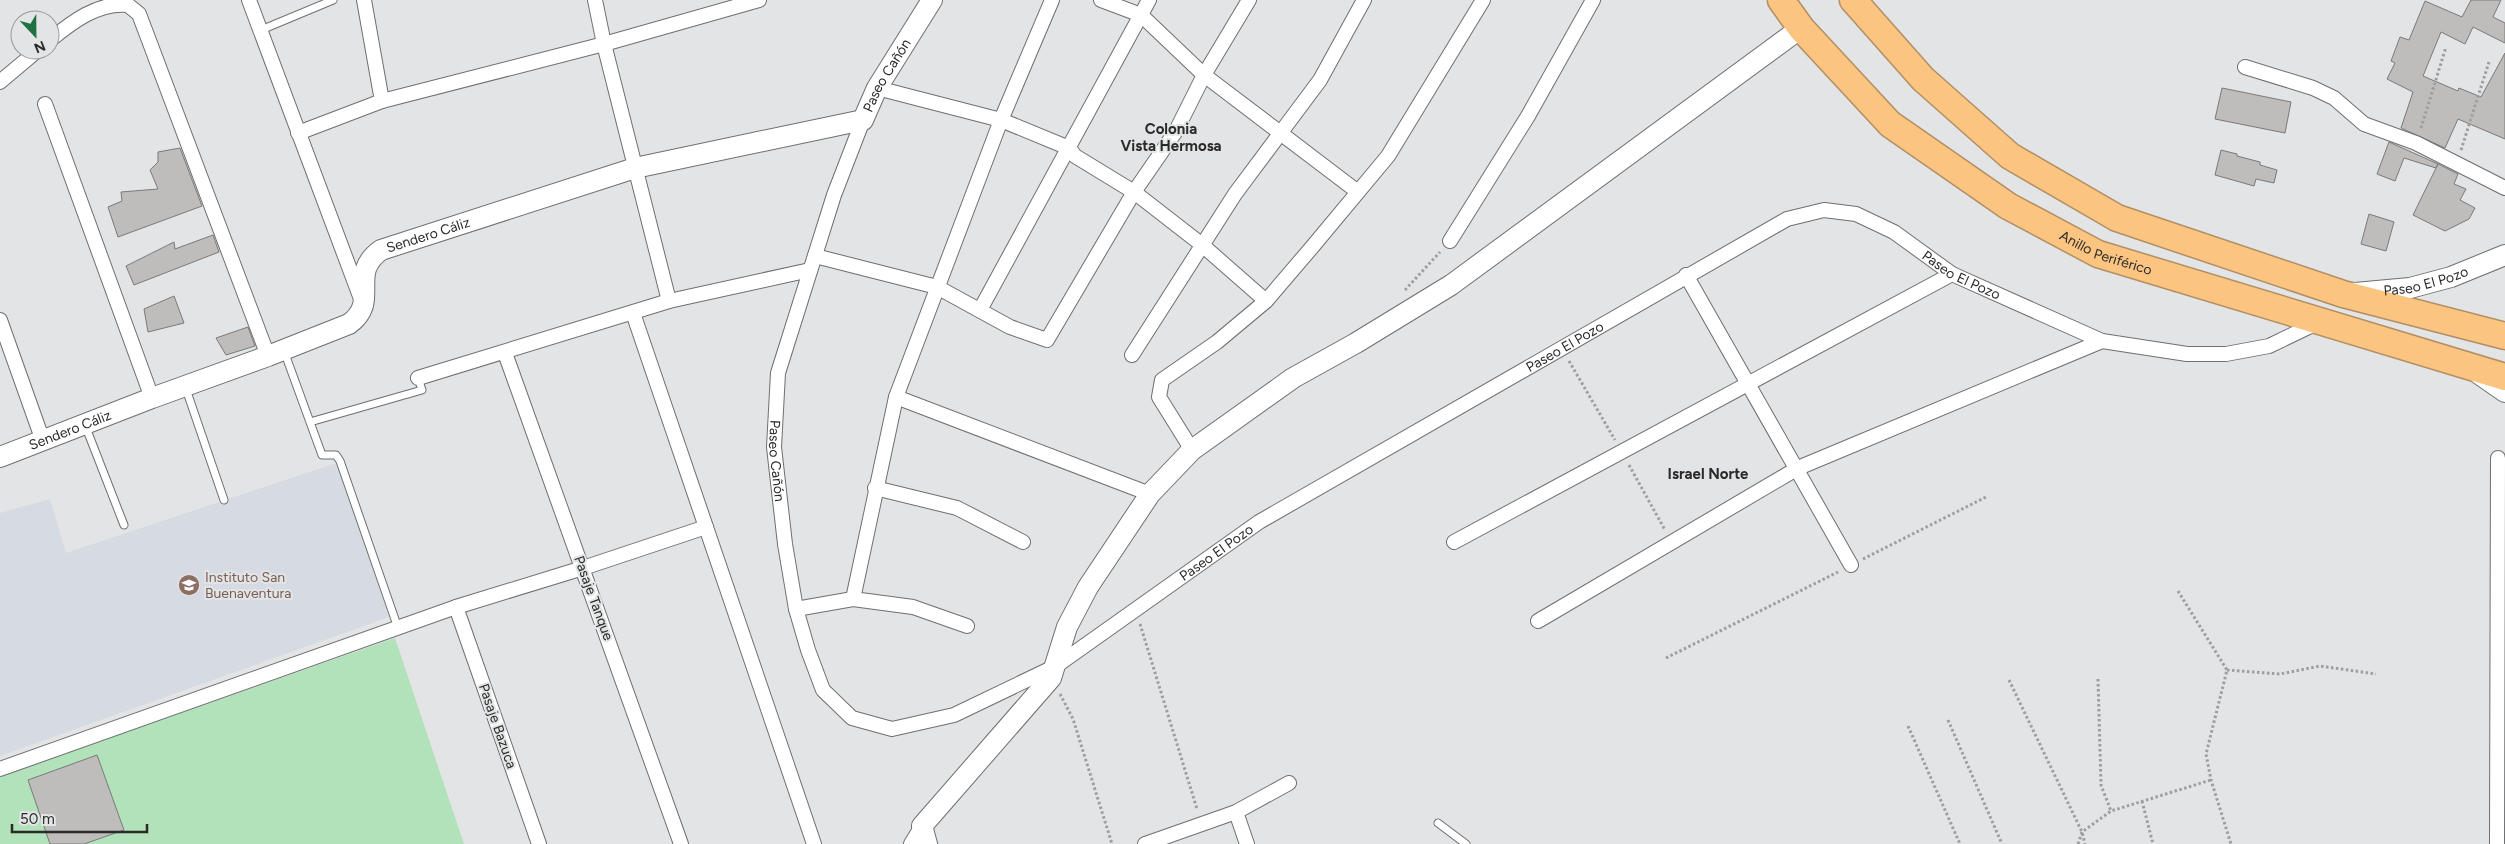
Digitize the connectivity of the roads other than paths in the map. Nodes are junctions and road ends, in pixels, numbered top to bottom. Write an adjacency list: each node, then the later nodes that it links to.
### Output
1 (249, 0): 20 (street)
2 (333, 0): 20 (lane)
3 (364, 0): 28 (street)
4 (595, 0): 22 (street)
5 (759, 0): 16 (street)
6 (932, 0): 27 (street, Paseo Cañón)
7 (1052, 0): 31 (street)
8 (1101, 0): 18 (street)
9 (1149, 0): 18 (street)
10 (1249, 0): 25 (street)
11 (1364, 0): 32 (street)
12 (1483, 0): 38 (street)
13 (1593, 0): 39 (street)
14 (1781, 0): 19 (highway, Anillo Periférico)
15 (1853, 0): 46 (highway)
16 (741, 2): 22 (street)
17 (128, 3): 21 (street); 56 (street)
18 (1141, 16): 25 (street); 34 (street)
19 (1801, 28): 53 (highway, Anillo Periférico); 70 (street)
20 (261, 30): 33 (street)
21 (60, 32)
22 (604, 44): 28 (street); 35 (street)
23 (26, 60): 26 (street)
24 (2244, 67): 36 (street)
25 (1204, 76): 32 (street); 37 (street)
26 (0, 82)
27 (877, 88): 30 (street, Paseo Cañón); 31 (street)
28 (382, 101): 33 (street)
29 (45, 104): 66 (street)
30 (862, 120): 35 (street, Sendero Cáliz); 42 (street, Paseo Cañón)
31 (1000, 120): 34 (street); 45 (street)
32 (1280, 132): 38 (street); 40 (street)
33 (298, 133): 49 (street)
34 (1069, 148): 37 (street); 50 (street)
35 (635, 168): 47 (street); 49 (street, Sendero Cáliz)
36 (2505, 188)
37 (1134, 192): 40 (street); 50 (street)
38 (1358, 192): 48 (street)
39 (1450, 241)
40 (1201, 244): 48 (street); 58 (street)
41 (2505, 255): 46 (street, Paseo El Pozo)
42 (813, 263): 45 (street); 47 (street); 85 (street, Paseo Cañón)
43 (1952, 274): 44 (street, Paseo El Pozo); 55 (street, Paseo El Pozo); 62 (street)
44 (1686, 275): 62 (street); 90 (street, Paseo El Pozo)
45 (937, 287): 50 (street); 65 (street)
46 (2343, 294): 54 (highway)
47 (669, 301): 51 (street)
48 (1266, 301): 70 (street)
49 (364, 308): 56 (street, Sendero Cáliz)
50 (980, 310)
51 (633, 313): 57 (street); 78 (street)
52 (0, 320): 69 (street)
53 (2319, 322): 55 (street, Paseo El Pozo); 59 (highway, Anillo Periférico)
54 (2505, 336)
55 (2102, 341): 73 (street)
56 (276, 353): 63 (street, Sendero Cáliz); 67 (lane)
57 (505, 353): 61 (street); 82 (street, Pasaje Tanque)
58 (1132, 355)
59 (2469, 367): 60 (highway, Anillo Periférico); 64 (street)
60 (2505, 377)
61 (418, 378): 67 (lane)
62 (1750, 385): 73 (street); 80 (street)
63 (185, 386): 66 (street, Sendero Cáliz); 76 (lane)
64 (2505, 392)
65 (896, 396): 74 (street); 75 (street)
66 (152, 398): 68 (street, Sendero Cáliz)
67 (310, 422): 88 (lane)
68 (85, 425): 69 (street, Sendero Cáliz); 77 (lane)
69 (43, 441): 71 (street, Sendero Cáliz)
70 (1192, 450): 75 (street)
71 (0, 457)
72 (2498, 458): 89 (street)
73 (1798, 468): 81 (street); 86 (street)
74 (875, 488): 79 (street); 83 (street)
75 (1150, 494): 90 (street)
76 (224, 500)
77 (124, 525)
78 (706, 527): 82 (street); 99 (street)
79 (1023, 542)
80 (1454, 542)
81 (1851, 565)
82 (583, 568): 84 (street); 98 (street, Pasaje Tanque)
83 (852, 599): 85 (street); 87 (street)
84 (456, 607): 88 (street); 97 (street, Pasaje Bazuca)
85 (796, 609): 90 (street, Paseo Cañón)
86 (1538, 621)
87 (967, 626)
88 (398, 628): 91 (street)
89 (2501, 649): 92 (street)
90 (1054, 672): 96 (street, Paseo El Pozo)
91 (0, 769)
92 (2501, 777): 104 (street)
93 (1289, 783): 94 (street)
94 (1236, 812): 101 (street); 102 (street)
95 (1438, 823): 103 (lane)
96 (925, 835): 100 (street)
97 (539, 844)
98 (681, 844)
99 (814, 844)
100 (911, 844)
101 (1145, 844)
102 (1247, 844)
103 (1466, 844)
104 (2497, 844)

